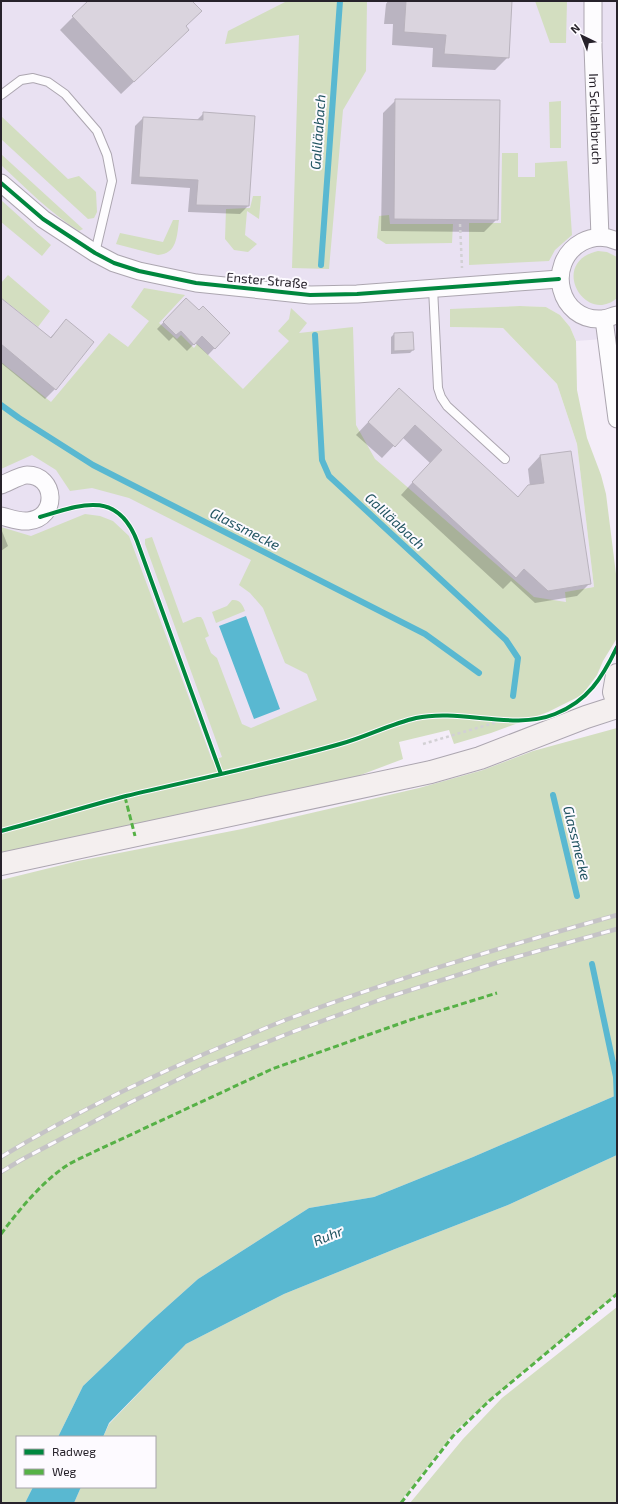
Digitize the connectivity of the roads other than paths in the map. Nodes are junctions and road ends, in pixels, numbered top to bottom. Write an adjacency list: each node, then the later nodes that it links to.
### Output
1 (593, 1): 4 (street, Im Schlahbruch)
2 (1, 95): 6 (lane)
3 (1, 182): 6 (street, Enster Straße)
4 (600, 237): 5 (street); 7 (street)
5 (617, 241)
6 (95, 253): 8 (street, Enster Straße)
7 (559, 279): 8 (street, Enster Straße); 9 (street)
8 (433, 288): 11 (lane)
9 (611, 317): 10 (street)
10 (617, 419)
11 (505, 460)
12 (1, 485): 13 (street)
13 (1, 516)
14 (617, 675): 15 (main road)
15 (617, 701)
16 (617, 707): 17 (main road)
17 (1, 864)

